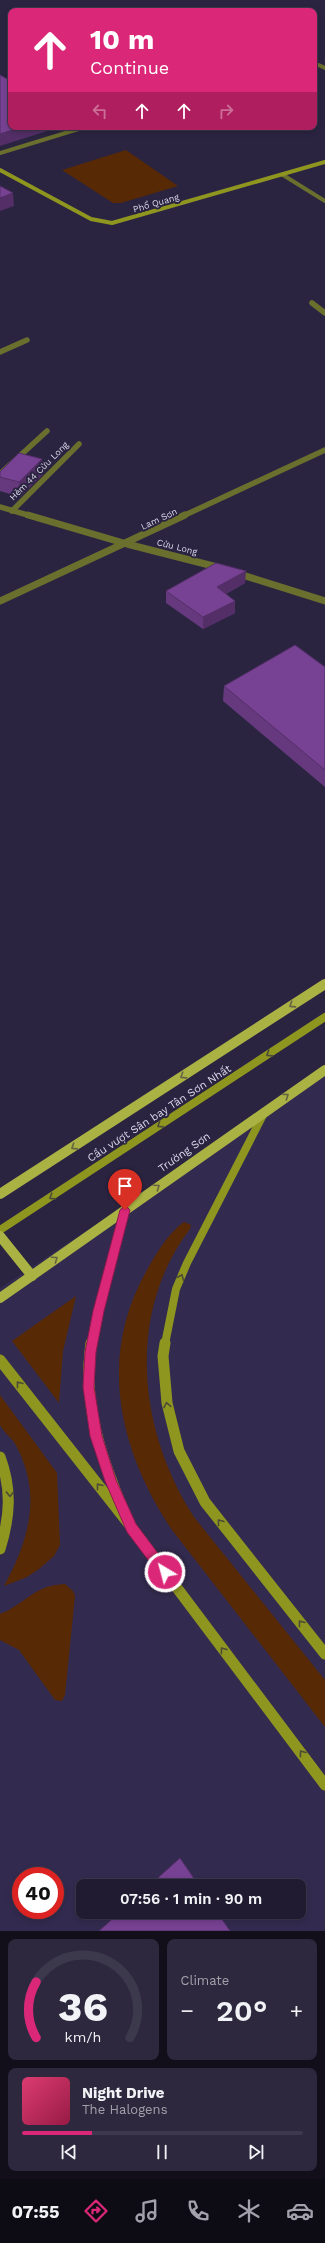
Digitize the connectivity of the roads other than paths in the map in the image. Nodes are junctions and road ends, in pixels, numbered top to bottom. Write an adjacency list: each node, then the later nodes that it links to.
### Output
1 (75, 130): 2 (street)
2 (0, 153)
3 (325, 162): 5 (street, Phổ Quang)
4 (0, 170): 5 (street, Phổ Quang)
5 (282, 175): 6 (street)
6 (325, 202)
7 (312, 303): 8 (street)
8 (325, 313)
9 (27, 340): 10 (street)
10 (0, 352)
11 (47, 431): 16 (street)
12 (79, 444): 18 (street, Hẻm 44 Cửu Long)
13 (325, 450): 14 (street, Lam Sơn)
14 (314, 456): 15 (street); 19 (street, Lam Sơn)
15 (325, 458)
16 (0, 474)
17 (0, 507): 18 (street, Cửu Long)
18 (12, 511): 19 (street, Cửu Long)
19 (127, 544): 20 (street, Lam Sơn); 21 (street, Cửu Long)
20 (0, 601)
21 (325, 601)
22 (325, 984): 26 (main road, one-way to 26)
23 (325, 1017): 28 (street, Cầu vượt Sân bay Tân Sơn Nhất, one-way to 28)
24 (325, 1070): 25 (main road, Trường Sơn, one-way to 24)
25 (265, 1111): 27 (main road, Trường Sơn, one-way to 25); 35 (street, one-way to 25)
26 (0, 1194)
27 (125, 1210): 29 (main road, Trường Sơn, one-way to 27); 33 (street)
28 (1, 1231): 29 (main road)
29 (32, 1276): 30 (main road, Trường Sơn)
30 (0, 1298)
31 (0, 1360): 33 (street, one-way to 31)
32 (0, 1457): 34 (street, one-way to 34)
33 (132, 1528): 36 (street, one-way to 33)
34 (0, 1549)
35 (325, 1654)
36 (325, 1785)

